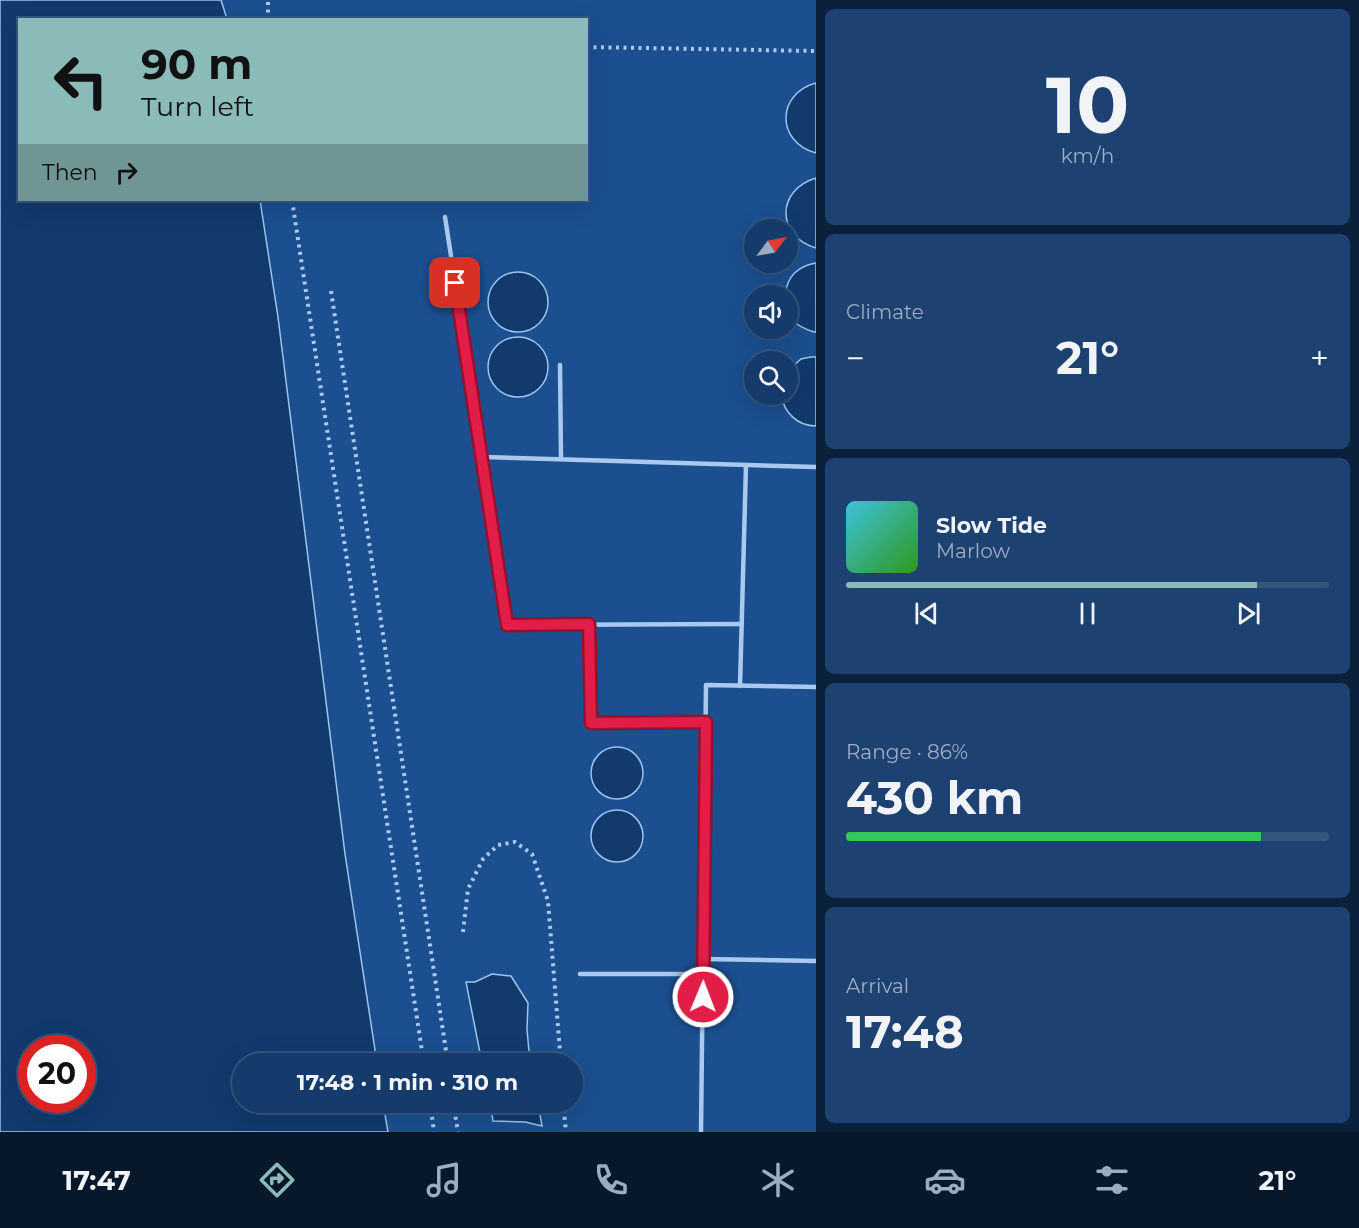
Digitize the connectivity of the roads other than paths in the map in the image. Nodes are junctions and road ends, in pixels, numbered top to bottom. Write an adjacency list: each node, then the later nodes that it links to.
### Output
1 (445, 217): 3 (lane)
2 (560, 365): 4 (lane)
3 (482, 457): 4 (lane); 7 (lane)
4 (561, 459): 5 (lane)
5 (746, 465): 6 (lane); 8 (lane)
6 (816, 467)
7 (589, 624): 8 (lane); 11 (lane)
8 (742, 624): 9 (lane)
9 (740, 686): 10 (lane); 11 (lane)
10 (816, 687)
11 (706, 722): 12 (lane)
12 (703, 959): 13 (lane); 15 (lane)
13 (816, 962)
14 (580, 974): 15 (lane)
15 (703, 974): 16 (lane)
16 (701, 1132)

